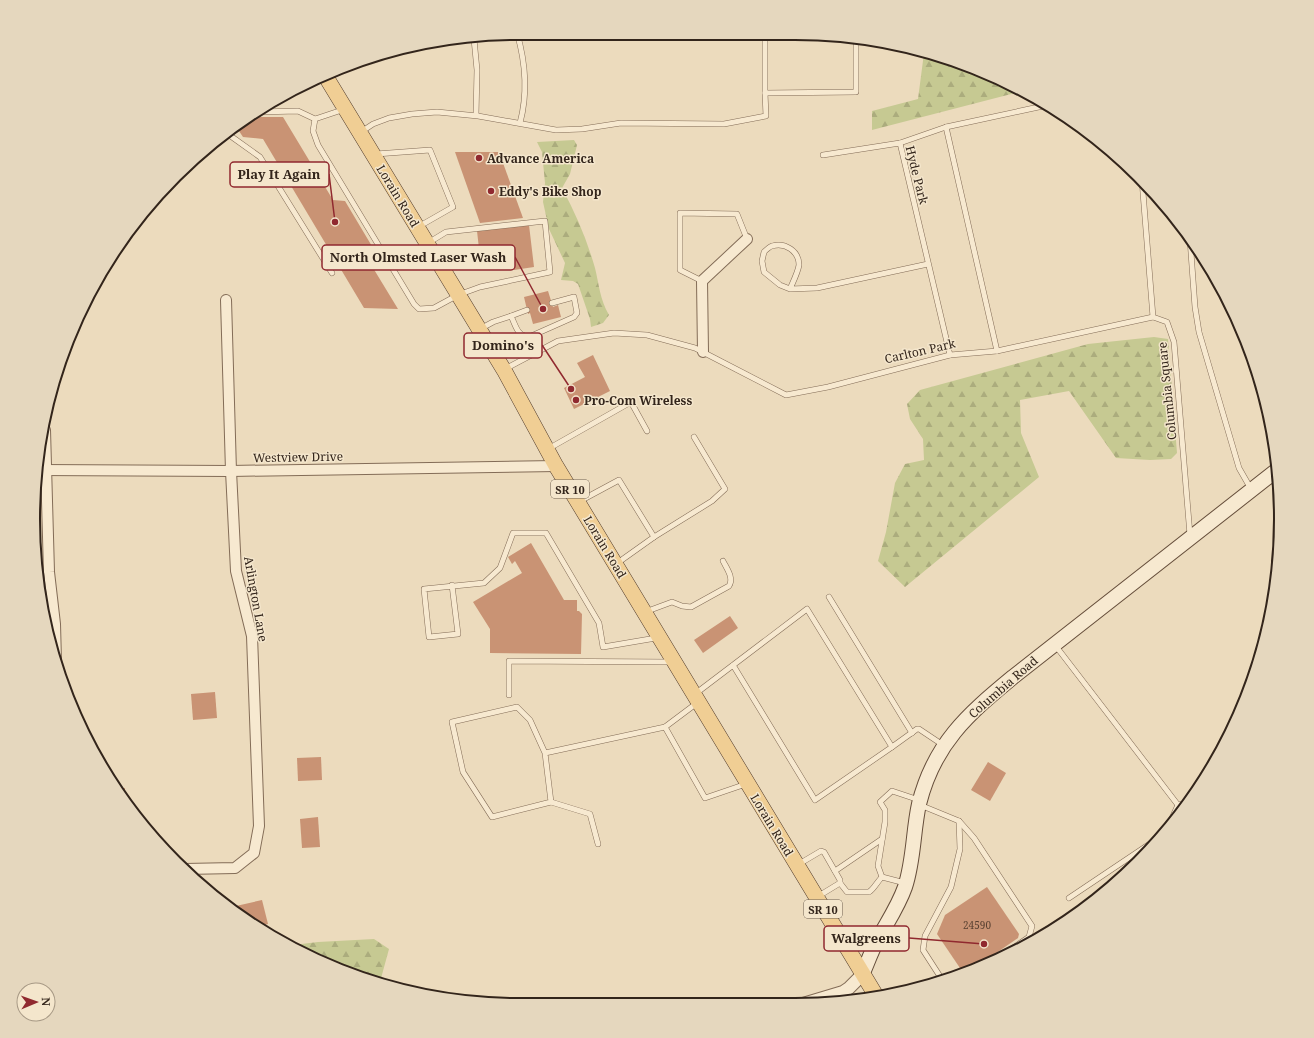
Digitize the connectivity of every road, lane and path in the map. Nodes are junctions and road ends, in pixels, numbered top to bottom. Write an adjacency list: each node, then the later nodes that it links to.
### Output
1 (519, 40): 12 (lane)
2 (765, 40): 6 (lane)
3 (474, 42): 10 (lane)
4 (856, 44): 6 (lane)
5 (328, 80): 8 (main road, Lorain Road / SR 10)
6 (765, 92): 12 (lane)
7 (1039, 107): 13 (lane)
8 (346, 109): 11 (lane); 14 (main road, Lorain Road / SR 10)
9 (267, 112): 11 (lane)
10 (476, 115): 12 (lane); 14 (lane)
11 (315, 119): 28 (lane)
12 (520, 123)
13 (946, 127): 16 (lane); 35 (lane)
14 (360, 133): 17 (main road, Lorain Road / SR 10)
15 (231, 136): 25 (lane)
16 (900, 142): 18 (lane, Hyde Park); 24 (lane, Hyde Park)
17 (373, 154): 20 (main road, Lorain Road / SR 10); 20 (lane)
18 (823, 155)
19 (1143, 190): 33 (lane)
20 (418, 228): 22 (main road, Lorain Road / SR 10)
21 (747, 239): 26 (street); 26 (lane)
22 (427, 244): 28 (main road, Lorain Road / SR 10); 28 (lane)
23 (1191, 250): 46 (lane)
24 (928, 264): 27 (lane); 37 (lane, Hyde Park)
25 (332, 273)
26 (702, 281): 36 (street)
27 (790, 289): 27 (lane)
28 (458, 295): 34 (main road, Lorain Road / SR 10)
29 (226, 300): 44 (street, Arlington Lane)
30 (552, 303): 32 (lane)
31 (527, 310): 32 (lane)
32 (511, 316): 34 (lane)
33 (1153, 316): 35 (lane, Carlton Park); 49 (lane, Columbia Square)
34 (479, 330): 38 (main road, Lorain Road / SR 10)
35 (997, 351): 37 (lane, Carlton Park)
36 (703, 352): 37 (lane, Carlton Park); 38 (lane, Carlton Park)
37 (950, 355)
38 (504, 370): 41 (main road, Lorain Road / SR 10)
39 (647, 431): 41 (lane)
40 (694, 437): 48 (lane)
41 (547, 449): 42 (main road, Lorain Road / SR 10)
42 (556, 466): 44 (street, Westview Drive); 47 (main road, Lorain Road / SR 10)
43 (43, 470): 44 (street, Westview Drive); 56 (street)
44 (231, 471): 77 (street, Arlington Lane)
45 (1272, 474): 46 (main road, Columbia Road)
46 (1252, 490): 49 (main road, Columbia Road)
47 (578, 502): 48 (lane); 51 (main road, Lorain Road / SR 10)
48 (654, 537): 51 (lane)
49 (1191, 538): 57 (main road, Columbia Road)
50 (723, 561): 54 (lane)
51 (616, 564): 54 (main road, Lorain Road / SR 10)
52 (452, 586): 52 (lane); 55 (lane)
53 (829, 596): 63 (lane)
54 (644, 612): 55 (main road, Lorain Road / SR 10)
55 (659, 637): 58 (main road, Lorain Road / SR 10)
56 (56, 643)
57 (1055, 644): 64 (main road, Columbia Road); 70 (lane)
58 (674, 662): 60 (lane); 61 (main road, Lorain Road / SR 10)
59 (733, 665): 61 (lane); 65 (lane); 65 (lane)
60 (509, 695)
61 (696, 698): 62 (lane); 67 (main road, Lorain Road / SR 10)
62 (666, 727): 66 (lane); 67 (lane)
63 (912, 733): 64 (lane); 65 (lane)
64 (944, 746): 69 (main road, Columbia Road)
65 (892, 747)
66 (545, 754): 68 (lane); 68 (lane)
67 (747, 783): 76 (main road, Lorain Road / SR 10)
68 (551, 802): 74 (lane)
69 (920, 803): 72 (lane); 73 (lane); 81 (main road, Columbia Road)
70 (1178, 805): 71 (lane)
71 (1176, 810)
72 (959, 821): 84 (lane); 86 (lane)
73 (882, 839): 78 (lane); 79 (lane)
74 (598, 844)
75 (1142, 849): 83 (lane)
76 (797, 865): 78 (lane); 82 (main road, Lorain Road / SR 10)
77 (192, 869)
78 (835, 871): 80 (lane)
79 (882, 877): 80 (lane); 81 (lane)
80 (840, 883): 82 (lane)
81 (906, 883): 85 (main road, Columbia Road)
82 (816, 897): 85 (main road, Lorain Road / SR 10)
83 (1069, 898)
84 (1029, 937)
85 (862, 975): 87 (main road, Lorain Road / SR 10); 88 (street, Columbia Road)
86 (940, 976)
87 (873, 991)
88 (826, 997)

